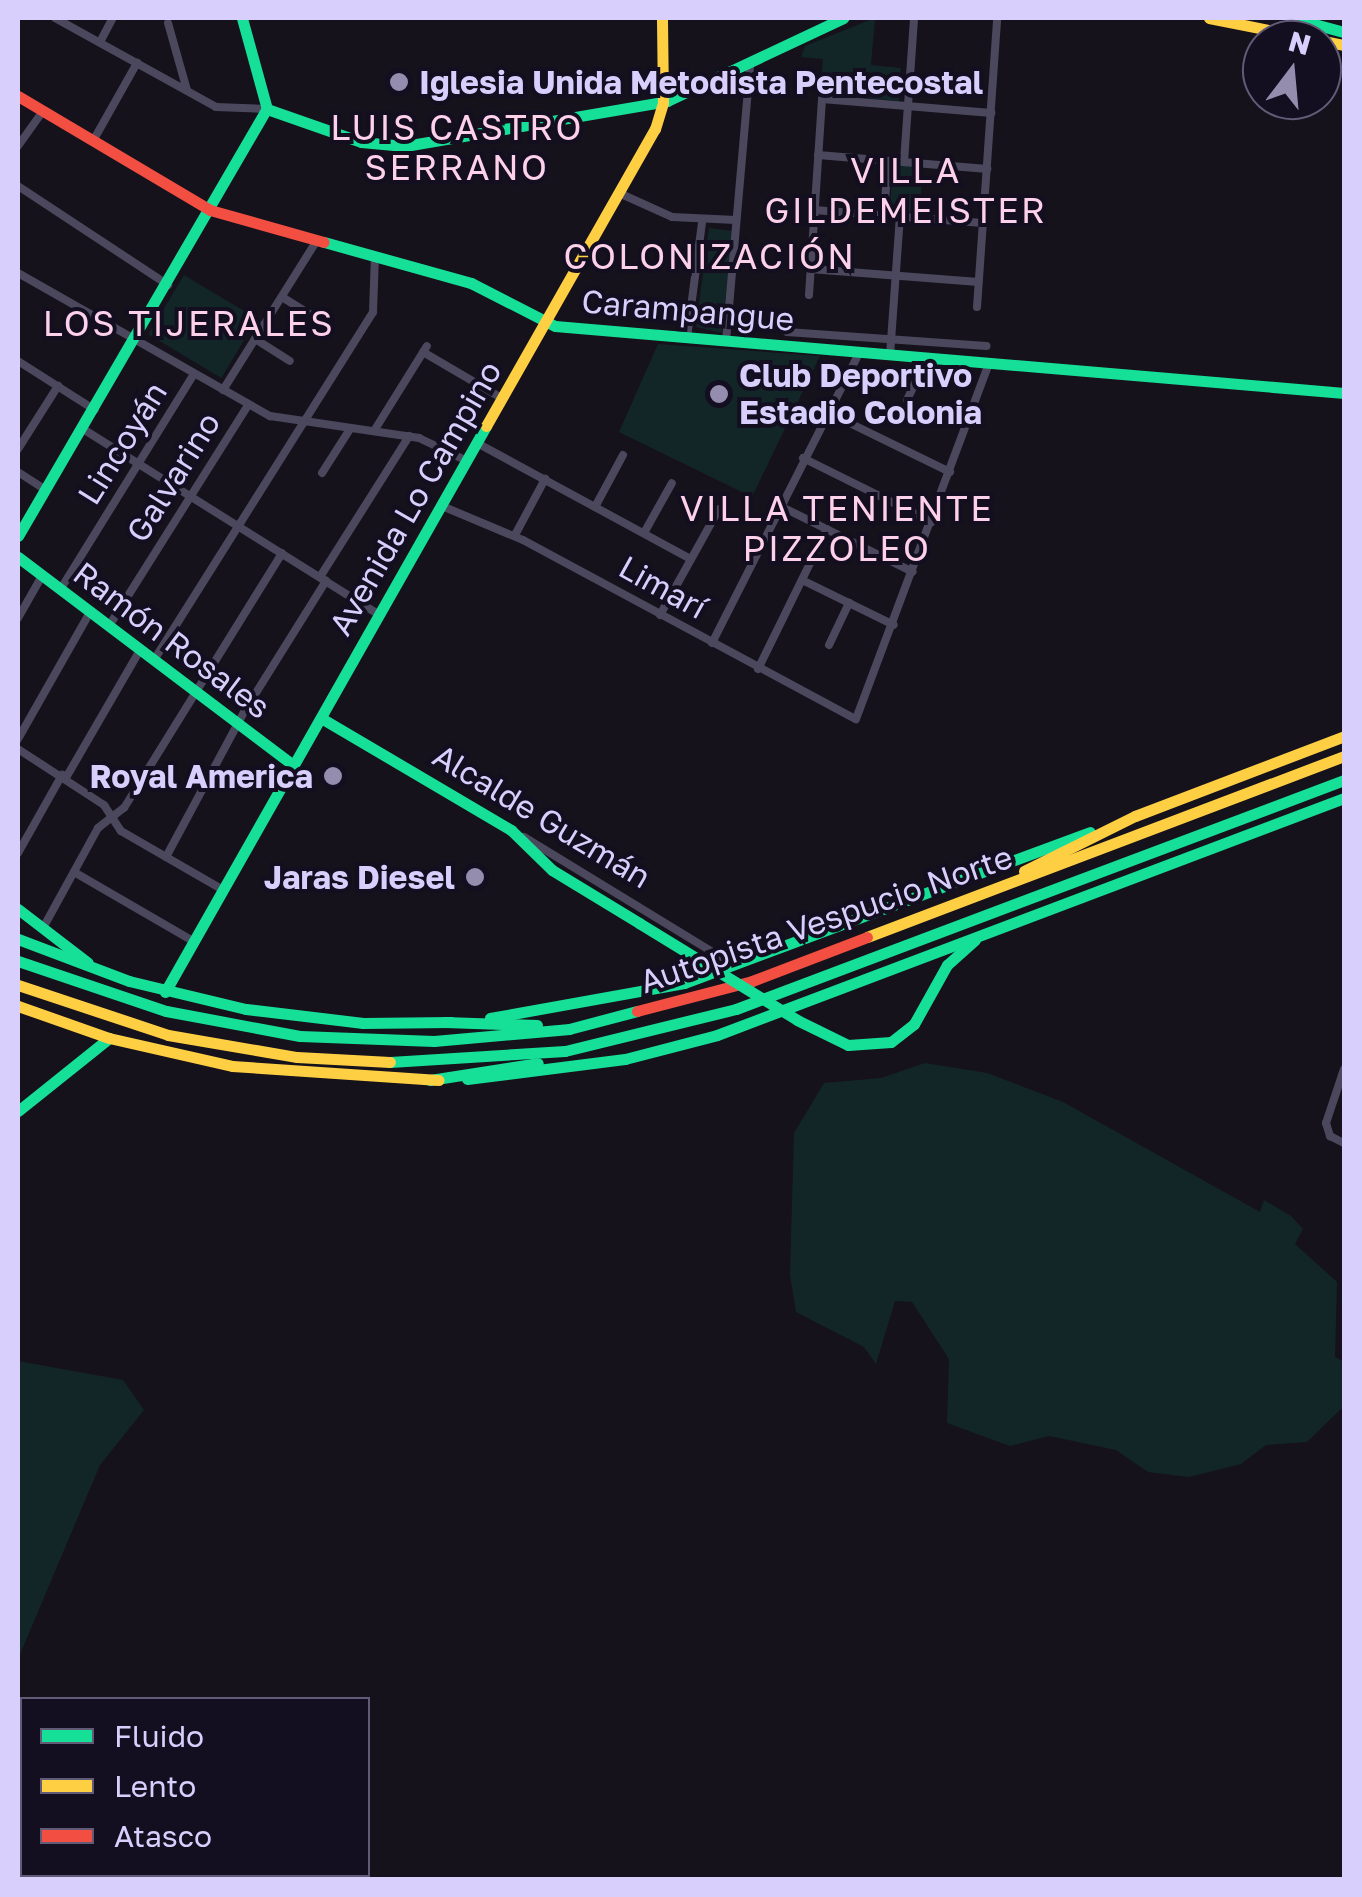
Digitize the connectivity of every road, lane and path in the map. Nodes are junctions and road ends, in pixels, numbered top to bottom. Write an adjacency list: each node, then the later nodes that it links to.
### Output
1 (55, 18): 12 (street)
2 (113, 18): 12 (street)
3 (242, 18): 20 (main road)
4 (662, 18): 18 (main road, Avenida Lo Campino)
5 (843, 18): 15 (main road)
6 (914, 18): 19 (street)
7 (998, 18): 22 (street)
8 (1210, 18): 13 (main road)
9 (1292, 18): 11 (main road)
10 (168, 23): 16 (street)
11 (1344, 32)
12 (100, 42): 14 (street)
13 (1344, 44)
14 (137, 63): 16 (street); 23 (street)
15 (750, 64): 18 (main road); 35 (street)
16 (186, 90): 20 (street)
17 (18, 96): 21 (main road, Carampangue)
18 (663, 102): 20 (main road); 30 (main road, Avenida Lo Campino)
19 (908, 106): 22 (street); 25 (street); 27 (street)
20 (267, 109): 31 (main road)
21 (44, 111): 23 (main road, Carampangue); 24 (street)
22 (991, 112): 28 (street)
23 (93, 141): 31 (main road, Carampangue)
24 (18, 146)
25 (818, 155): 26 (street); 32 (street)
26 (888, 161): 27 (street); 33 (street)
27 (904, 162): 28 (street)
28 (987, 169): 37 (street)
29 (18, 186): 44 (street)
30 (619, 193): 36 (street); 49 (main road, Avenida Lo Campino)
31 (210, 210): 38 (main road, Carampangue); 44 (main road)
32 (814, 210): 33 (street); 40 (street)
33 (884, 216): 34 (street)
34 (900, 216): 37 (street); 42 (street)
35 (736, 220): 36 (street); 55 (street)
36 (702, 222): 51 (street)
37 (983, 223): 43 (street)
38 (317, 240): 39 (main road, Carampangue); 46 (street)
39 (376, 256): 49 (main road, Carampangue); 72 (street)
40 (810, 268): 42 (street); 45 (street)
41 (18, 273): 54 (street)
42 (896, 276): 43 (street); 53 (street)
43 (978, 282): 47 (street)
44 (168, 286): 54 (main road)
45 (809, 294)
46 (282, 297): 48 (street); 52 (street)
47 (977, 307)
48 (320, 320)
49 (545, 324): 51 (main road, Carampangue); 67 (main road, Avenida Lo Campino)
50 (788, 332): 53 (street, Carampangue)
51 (687, 338): 55 (main road, Carampangue)
52 (255, 339): 61 (street); 65 (street)
53 (891, 339): 56 (street, Carampangue); 58 (street)
54 (137, 341): 63 (street); 70 (main road)
55 (726, 342): 57 (main road, Carampangue)
56 (987, 346)
57 (859, 352): 58 (main road, Carampangue); 71 (street)
58 (890, 355): 59 (main road, Carampangue)
59 (927, 358): 62 (main road, Carampangue); 68 (street)
60 (18, 361): 64 (street)
61 (290, 362)
62 (989, 364): 66 (main road, Carampangue); 84 (street)
63 (194, 374): 65 (street); 82 (street, Lincoyán)
64 (58, 386): 70 (street); 78 (street)
65 (223, 390): 69 (street)
66 (1344, 392)
67 (503, 399): 75 (street); 77 (main road, Avenida Lo Campino)
68 (907, 400)
69 (248, 405): 72 (street); 89 (street, Galvarino)
70 (95, 410): 74 (main road)
71 (827, 412): 80 (street); 84 (street)
72 (302, 424): 73 (street); 95 (street)
73 (350, 428): 75 (street); 85 (street)
74 (83, 429): 82 (street); 88 (main road)
75 (374, 431): 76 (street)
76 (408, 436): 81 (street); 105 (street)
77 (477, 443): 81 (main road, Avenida Lo Campino); 86 (street)
78 (18, 450)
79 (624, 455): 91 (street)
80 (803, 458): 92 (street); 94 (street)
81 (467, 461): 90 (main road, Avenida Lo Campino)
82 (139, 464): 89 (street); 107 (street, Lincoyán)
83 (18, 472): 88 (street)
84 (950, 472): 94 (street)
85 (322, 473)
86 (546, 479): 91 (street); 99 (street)
87 (672, 483): 97 (street)
88 (46, 490): 98 (main road)
89 (190, 496): 95 (street); 114 (street, Galvarino)
90 (442, 506): 99 (street, Limarí); 111 (main road, Avenida Lo Campino)
91 (595, 506): 97 (street)
92 (780, 506): 96 (street); 115 (street)
93 (719, 509): 102 (street)
94 (932, 522): 103 (street)
95 (238, 526): 100 (street); 118 (street)
96 (827, 529): 103 (street); 106 (street)
97 (644, 533): 102 (street)
98 (18, 536)
99 (515, 536): 110 (street, Limarí)
100 (282, 553): 105 (street); 120 (street)
101 (18, 557): 104 (main road, Ramón Rosales)
102 (691, 560): 110 (street)
103 (914, 572): 113 (street)
104 (42, 576): 107 (main road, Ramón Rosales); 112 (street)
105 (323, 579): 111 (street); 122 (street)
106 (802, 580): 108 (street); 119 (street)
107 (60, 590): 109 (main road, Ramón Rosales)
108 (849, 603): 113 (street); 116 (street)
109 (90, 612): 114 (main road, Ramón Rosales); 124 (street)
110 (660, 614): 115 (street, Limarí)
111 (380, 615): 121 (main road, Avenida Lo Campino)
112 (18, 618)
113 (894, 625): 119 (street, Limarí)
114 (109, 626): 117 (main road, Ramón Rosales)
115 (712, 643): 119 (street, Limarí)
116 (829, 645)
117 (140, 650): 118 (main road, Ramón Rosales); 128 (street)
118 (154, 660): 120 (main road, Ramón Rosales)
119 (758, 669)
120 (194, 691): 122 (main road, Ramón Rosales); 132 (street)
121 (321, 718): 127 (main road, Avenida Lo Campino); 133 (main road, Alcalde Guzmán)
122 (239, 724): 127 (main road, Ramón Rosales); 135 (street)
123 (1344, 736): 131 (main road)
124 (18, 739)
125 (18, 749): 128 (street)
126 (1344, 756): 138 (main road, Autopista Vespucio Norte)
127 (294, 766): 137 (main road, Avenida Lo Campino)
128 (65, 776): 132 (street); 134 (street)
129 (1344, 780): 153 (main road, Autopista Vespucio Norte)
130 (1344, 798): 141 (main road)
131 (1136, 816): 138 (main road); 145 (main road)
132 (112, 817): 135 (street); 136 (street)
133 (511, 830): 141 (main road, bridge); 145 (street, Alcalde Guzmán)
134 (18, 853)
135 (166, 857): 137 (street)
136 (74, 872): 140 (street); 143 (street)
137 (223, 890): 143 (main road, Avenida Lo Campino)
138 (985, 894): 150 (main road, Autopista Vespucio Norte)
139 (18, 909): 140 (main road)
140 (42, 928): 146 (main road)
141 (986, 931): 155 (main road)
142 (18, 939): 146 (main road)
143 (193, 942): 148 (main road, Avenida Lo Campino)
144 (18, 961): 150 (main road, Autopista Vespucio Norte)
145 (734, 965): 151 (main road)
146 (99, 972): 148 (main road)
147 (18, 985): 153 (main road, Autopista Vespucio Norte)
148 (164, 992): 151 (main road)
149 (18, 1006): 152 (main road)
150 (608, 1021): 151 (main road)
151 (445, 1022)
152 (109, 1038): 155 (main road); 156 (main road)
153 (618, 1041): 155 (main road)
154 (1344, 1069): 157 (street)
155 (430, 1080)
156 (18, 1112)
157 (1344, 1143)

